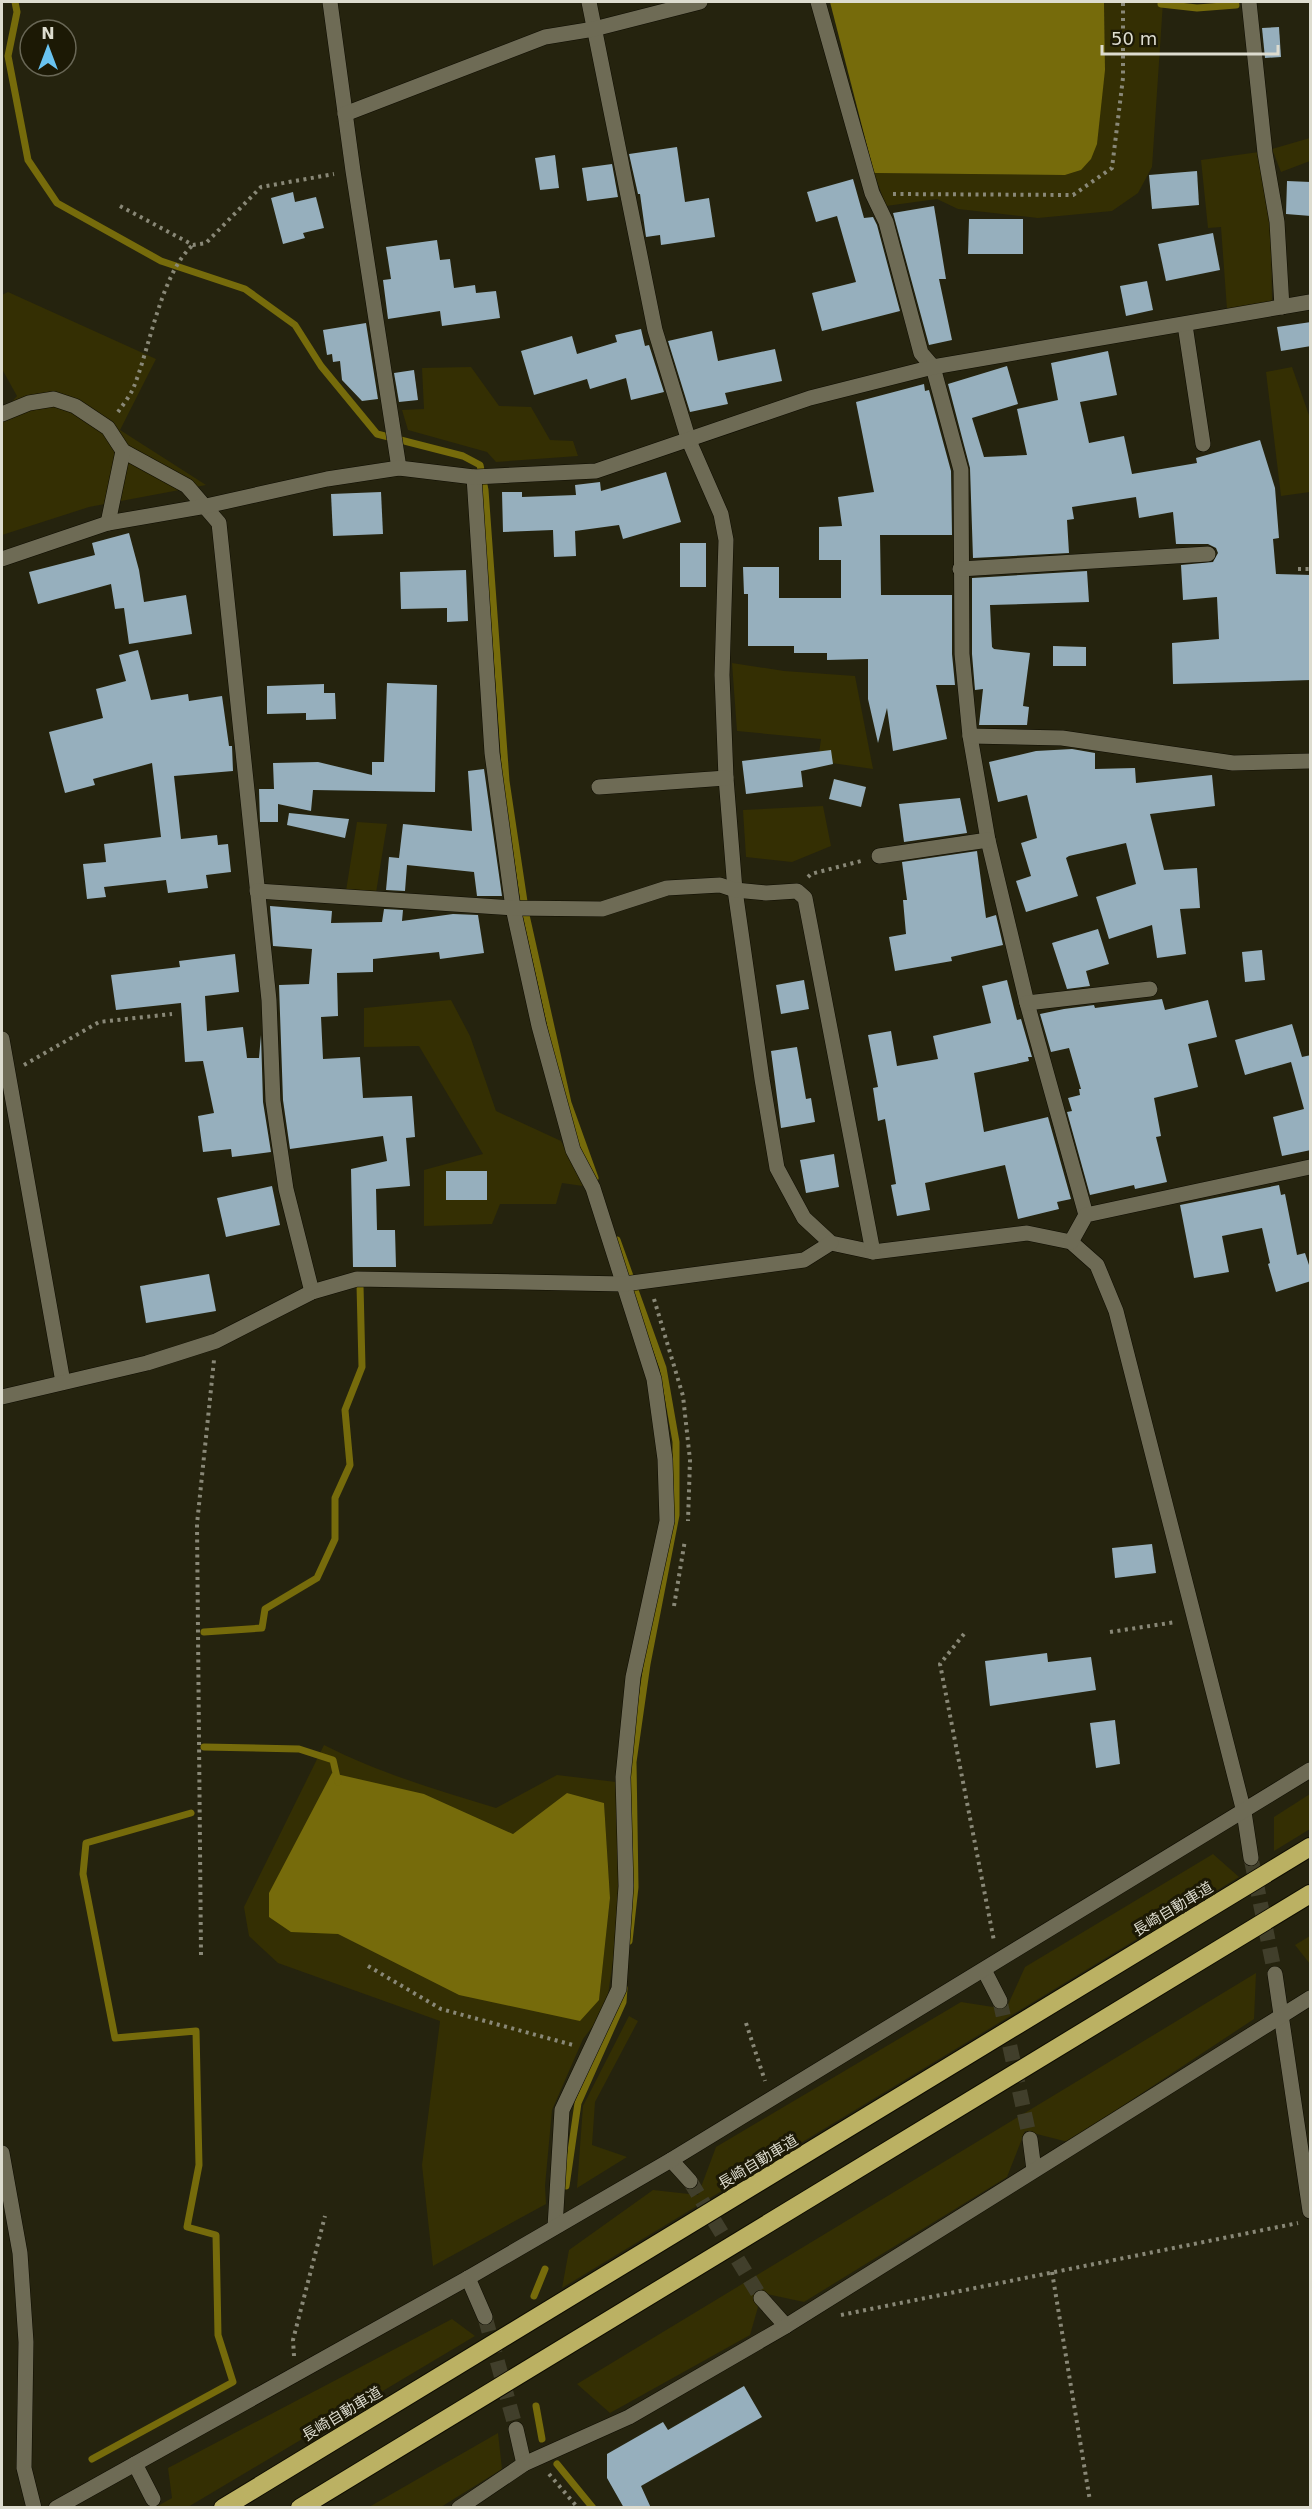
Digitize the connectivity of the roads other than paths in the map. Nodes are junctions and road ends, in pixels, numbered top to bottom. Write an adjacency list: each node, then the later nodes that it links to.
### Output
1 (330, 2): 7 (street)
2 (588, 2): 6 (street)
3 (700, 2): 6 (street)
4 (818, 2): 11 (street)
5 (1249, 2): 9 (street)
6 (594, 29): 7 (street); 13 (street)
7 (345, 114): 16 (street)
8 (1311, 302): 9 (street)
9 (1282, 307): 10 (street)
10 (1185, 324): 11 (street); 14 (street)
11 (933, 367): 13 (street); 22 (street)
12 (2, 414): 15 (street)
13 (689, 441): 17 (street); 25 (street)
14 (1203, 444)
15 (123, 451): 18 (street); 19 (street)
16 (399, 468): 17 (street); 18 (street)
17 (474, 477): 31 (street)
18 (206, 506): 19 (street); 30 (street)
19 (108, 523): 21 (street)
20 (1208, 554): 22 (street)
21 (2, 559)
22 (960, 569): 23 (street)
23 (970, 736): 24 (street); 27 (street)
24 (1311, 761)
25 (726, 778): 26 (street); 29 (street)
26 (599, 787)
27 (988, 840): 28 (street); 33 (street)
28 (879, 856)
29 (735, 890): 31 (street); 38 (street); 39 (street)
30 (257, 891): 31 (street); 41 (street)
31 (513, 908): 40 (street)
32 (1150, 989): 33 (street)
33 (1027, 1003): 36 (street)
34 (2, 1038): 42 (street)
35 (1311, 1167): 36 (street)
36 (1086, 1215): 37 (street)
37 (1071, 1242): 39 (street); 45 (street)
38 (831, 1243): 39 (street); 40 (street)
39 (873, 1252)
40 (624, 1284): 41 (street); 60 (street)
41 (312, 1292): 42 (street)
42 (63, 1382): 43 (street)
43 (2, 1397)
44 (1311, 1770): 45 (street)
45 (1244, 1812): 47 (street); 49 (street)
46 (1311, 1847): 71 (highway, 長崎自動車道)
47 (1251, 1858)
48 (1311, 1894): 72 (highway)
49 (984, 1970): 52 (street); 56 (street)
50 (1275, 1974): 53 (street)
51 (1311, 1998): 53 (street)
52 (1000, 2001)
53 (1281, 2015): 57 (street); 59 (street)
54 (1030, 2139): 57 (street)
55 (2, 2153): 69 (street)
56 (671, 2160): 58 (street); 60 (street)
57 (1034, 2170): 64 (street)
58 (690, 2181)
59 (1311, 2211)
60 (555, 2227): 61 (street)
61 (468, 2278): 63 (street); 67 (street)
62 (761, 2298): 64 (street)
63 (485, 2317)
64 (786, 2326): 66 (street)
65 (516, 2428): 66 (street)
66 (531, 2462): 73 (street)
67 (135, 2464): 68 (street); 70 (street)
68 (153, 2499)
69 (34, 2508)
70 (56, 2508)
71 (224, 2508)
72 (300, 2508)
73 (459, 2508)

